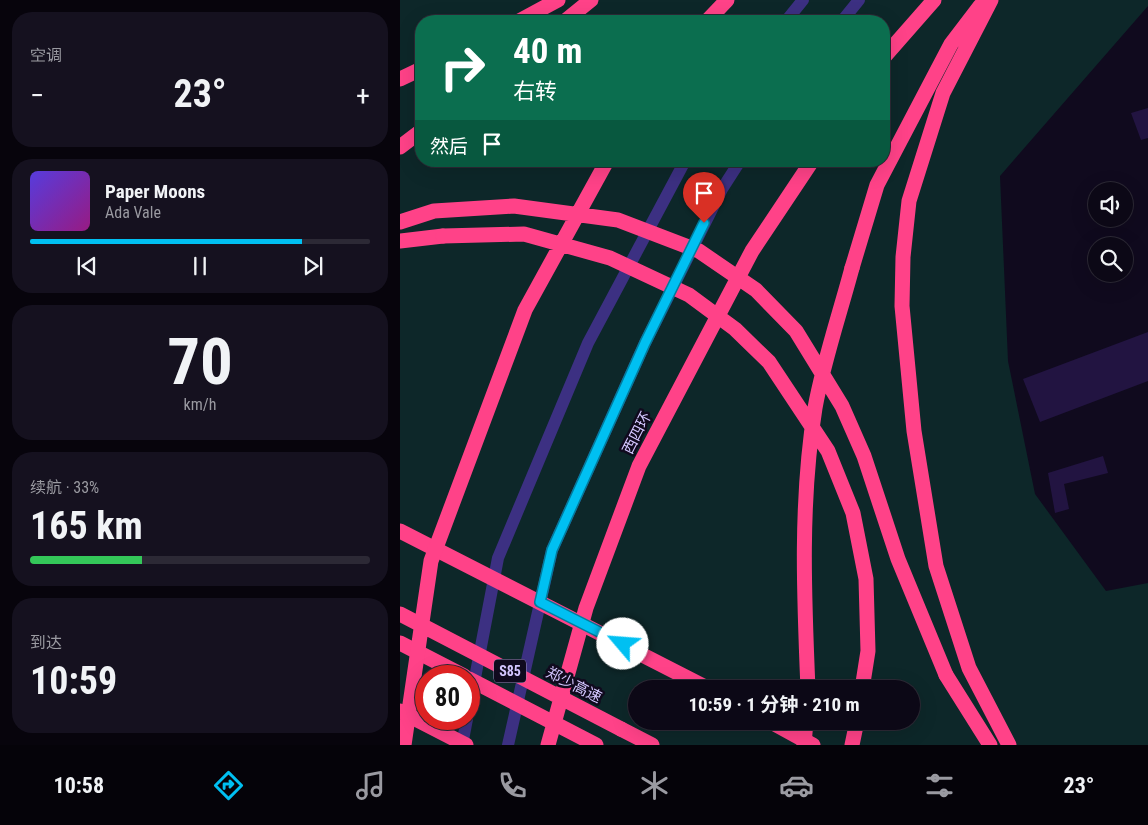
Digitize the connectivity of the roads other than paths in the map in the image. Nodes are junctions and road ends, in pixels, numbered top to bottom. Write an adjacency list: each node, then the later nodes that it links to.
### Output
1 (558, 0): 9 (highway)
2 (592, 0): 10 (highway)
3 (727, 0): 11 (highway)
4 (802, 0): 12 (street)
5 (859, 0): 13 (street)
6 (934, 0): 14 (highway)
7 (984, 0): 19 (highway, bridge)
8 (991, 0): 53 (highway)
9 (530, 15)
10 (573, 15)
11 (713, 15)
12 (791, 15)
13 (847, 15)
14 (890, 50)
15 (415, 72): 16 (highway)
16 (400, 79)
17 (415, 136): 18 (highway)
18 (400, 147)
19 (890, 162)
20 (604, 167): 44 (highway, bridge)
21 (682, 167): 28 (street)
22 (736, 167): 29 (street)
23 (808, 167): 46 (highway, 西四环, bridge)
24 (887, 167): 35 (highway, bridge)
25 (400, 222): 52 (highway, bridge)
26 (400, 241): 36 (highway, bridge)
27 (400, 531): 28 (highway)
28 (494, 578): 29 (highway); 33 (street)
29 (540, 602): 34 (highway); 45 (street)
30 (400, 614): 48 (highway, 郑少高速 / S85, bridge)
31 (400, 643): 32 (highway)
32 (443, 665)
33 (477, 665)
34 (692, 680)
35 (808, 680)
36 (863, 680)
37 (480, 685): 47 (highway, S85, bridge)
38 (400, 711): 43 (highway)
39 (466, 730): 43 (street)
40 (786, 730): 50 (highway)
41 (805, 730): 49 (highway, bridge)
42 (855, 730): 51 (highway)
43 (464, 744)
44 (404, 745)
45 (508, 745)
46 (548, 745)
47 (596, 745)
48 (652, 745)
49 (804, 745)
50 (813, 745)
51 (852, 745)
52 (990, 745)
53 (1008, 745)

